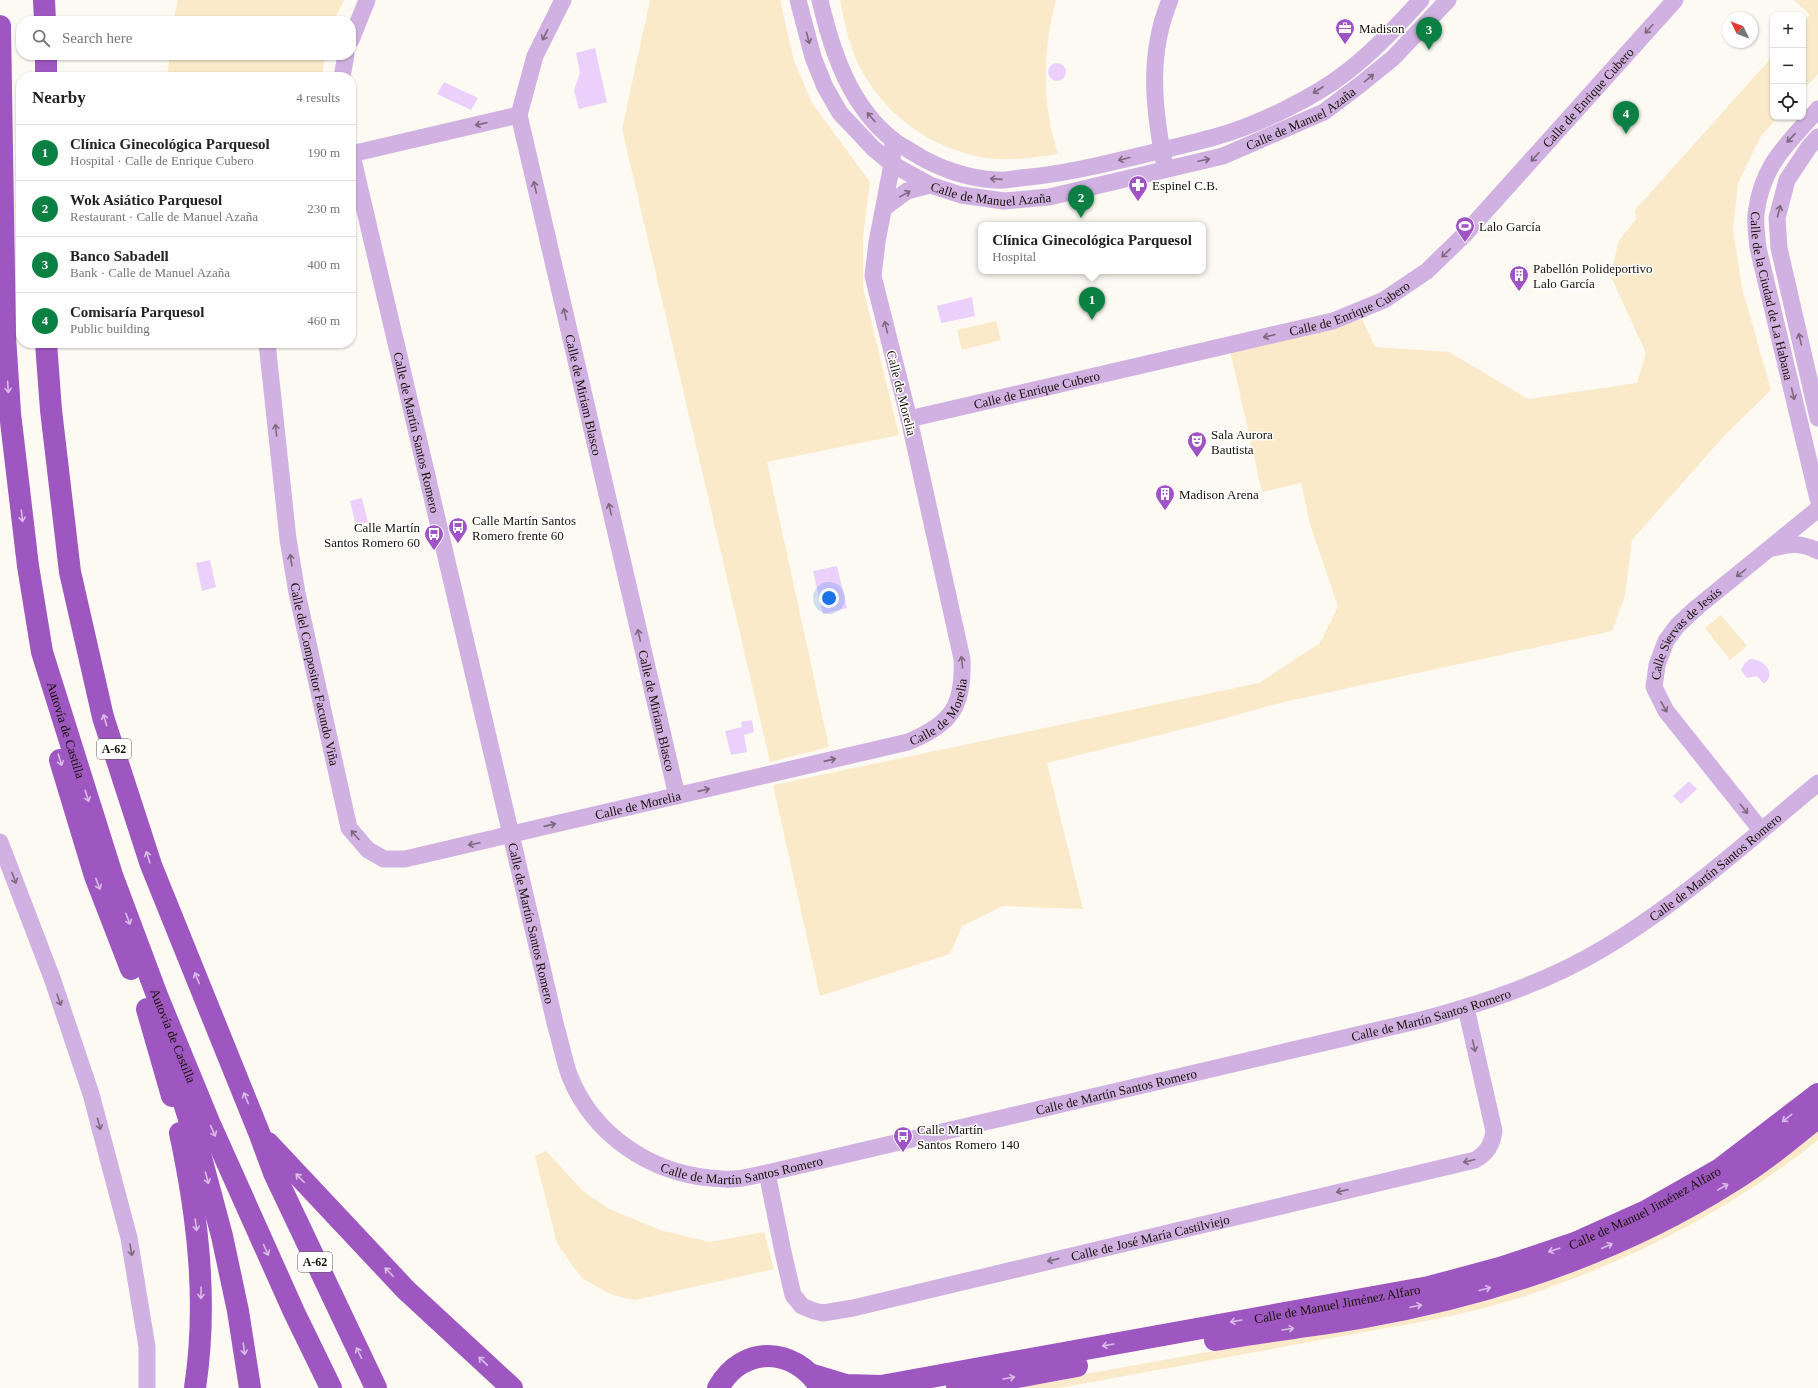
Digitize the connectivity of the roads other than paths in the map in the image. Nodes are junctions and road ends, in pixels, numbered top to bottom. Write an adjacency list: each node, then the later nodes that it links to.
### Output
1 (44, 0): 10 (highway)
2 (367, 0): 12 (street)
3 (563, 0): 18 (street, Calle de Miriam Blasco, one-way to 18)
4 (798, 0): 23 (street, Calle de Manuel Azaña, one-way to 23)
5 (820, 0): 20 (street, Calle de Manuel Azaña, one-way to 5)
6 (1170, 0): 21 (street)
7 (1421, 0): 21 (street, Calle de Manuel Azaña, one-way to 21)
8 (1448, 0): 24 (street, Calle de Manuel Azaña, one-way to 8)
9 (1675, 0): 31 (street, Calle de Enrique Cubero, one-way to 31)
10 (45, 16)
11 (0, 26): 37 (highway, Autovía de Castilla, one-way to 37)
12 (356, 28)
13 (46, 60): 15 (highway)
14 (345, 60): 16 (street)
15 (46, 72)
16 (343, 72)
17 (1818, 109): 32 (street, Calle de la Ciudad de La Habana, one-way to 32)
18 (519, 115): 22 (street, one-way to 22); 39 (street, Calle de Miriam Blasco, one-way to 18)
19 (1818, 137): 30 (street, Calle de la Ciudad de La Habana, one-way to 19)
20 (893, 140): 21 (street, Calle de Manuel Azaña, one-way to 20); 23 (street, Calle de Morelia)
21 (1162, 150): 24 (street)
22 (356, 152)
23 (892, 164): 26 (street, Calle de Manuel Azaña); 27 (street, Calle de Morelia)
24 (1166, 169): 26 (street, Calle de Manuel Azaña)
25 (356, 174): 41 (street, Calle de Martín Santos Romero)
26 (930, 185): 27 (street, one-way to 26)
27 (884, 208): 31 (street, Calle de Morelia, one-way to 27)
28 (46, 348): 47 (highway, A-62, one-way to 28)
29 (267, 348): 41 (street, Calle del Compositor Facundo Viña, one-way to 29)
30 (1818, 418)
31 (909, 419): 39 (street, Calle de Morelia, one-way to 31)
32 (1813, 477): 33 (street, Calle de la Ciudad de La Habana); 34 (street, Calle Siervas de Jesús)
33 (1818, 499)
34 (1812, 514): 35 (street, Calle Siervas de Jesús)
35 (1771, 548): 36 (street, Calle Siervas de Jesús); 40 (street, Calle Siervas de Jesús, one-way to 40)
36 (1818, 551)
37 (42, 652): 44 (highway, one-way to 44); 53 (highway, Autovía de Castilla, one-way to 53)
38 (1818, 783): 40 (street, Calle de Martín Santos Romero)
39 (677, 796): 41 (street, Calle de Morelia, one-way to 39)
40 (1761, 830): 43 (street, Calle de Martín Santos Romero)
41 (512, 835): 48 (street, Calle de Martín Santos Romero)
42 (0, 842): 50 (street, one-way to 50)
43 (1466, 1008): 48 (street, Calle de Martín Santos Romero); 48 (street, Calle de José María Castilviejo, one-way to 48)
44 (148, 1009): 51 (highway, one-way to 51); 52 (highway, one-way to 52)
45 (1818, 1094): 49 (highway, Calle de Manuel Jiménez Alfaro, one-way to 49)
46 (1818, 1117): 57 (highway, Calle de Manuel Jiménez Alfaro, one-way to 46)
47 (260, 1135): 54 (highway, A-62, one-way to 47); 55 (highway, one-way to 47)
48 (768, 1173)
49 (817, 1382): 56 (highway)
50 (147, 1388)
51 (196, 1388)
52 (250, 1388)
53 (331, 1388)
54 (376, 1388)
55 (512, 1388)
56 (718, 1388)
57 (957, 1388)

